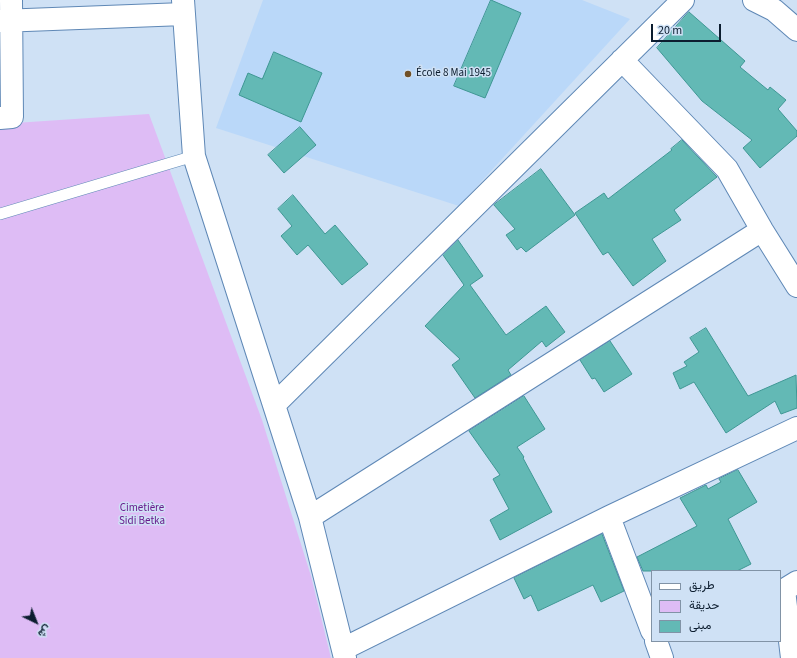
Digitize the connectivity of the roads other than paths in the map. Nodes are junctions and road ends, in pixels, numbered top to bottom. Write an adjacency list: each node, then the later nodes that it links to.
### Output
1 (683, 0): 6 (street)
2 (754, 0): 5 (street)
3 (183, 7): 4 (street); 8 (street)
4 (7, 14): 7 (street)
5 (797, 30)
6 (622, 60): 10 (street); 12 (street)
7 (0, 118)
8 (194, 156): 9 (lane); 12 (street)
9 (0, 214)
10 (762, 230): 11 (street); 14 (street)
11 (797, 286)
12 (274, 405): 14 (street)
13 (797, 428): 15 (street)
14 (310, 517): 19 (street)
15 (609, 517): 17 (street); 19 (street)
16 (797, 582): 21 (street)
17 (651, 628)
18 (656, 642): 20 (street)
19 (344, 653)
20 (662, 658)
21 (792, 658)

